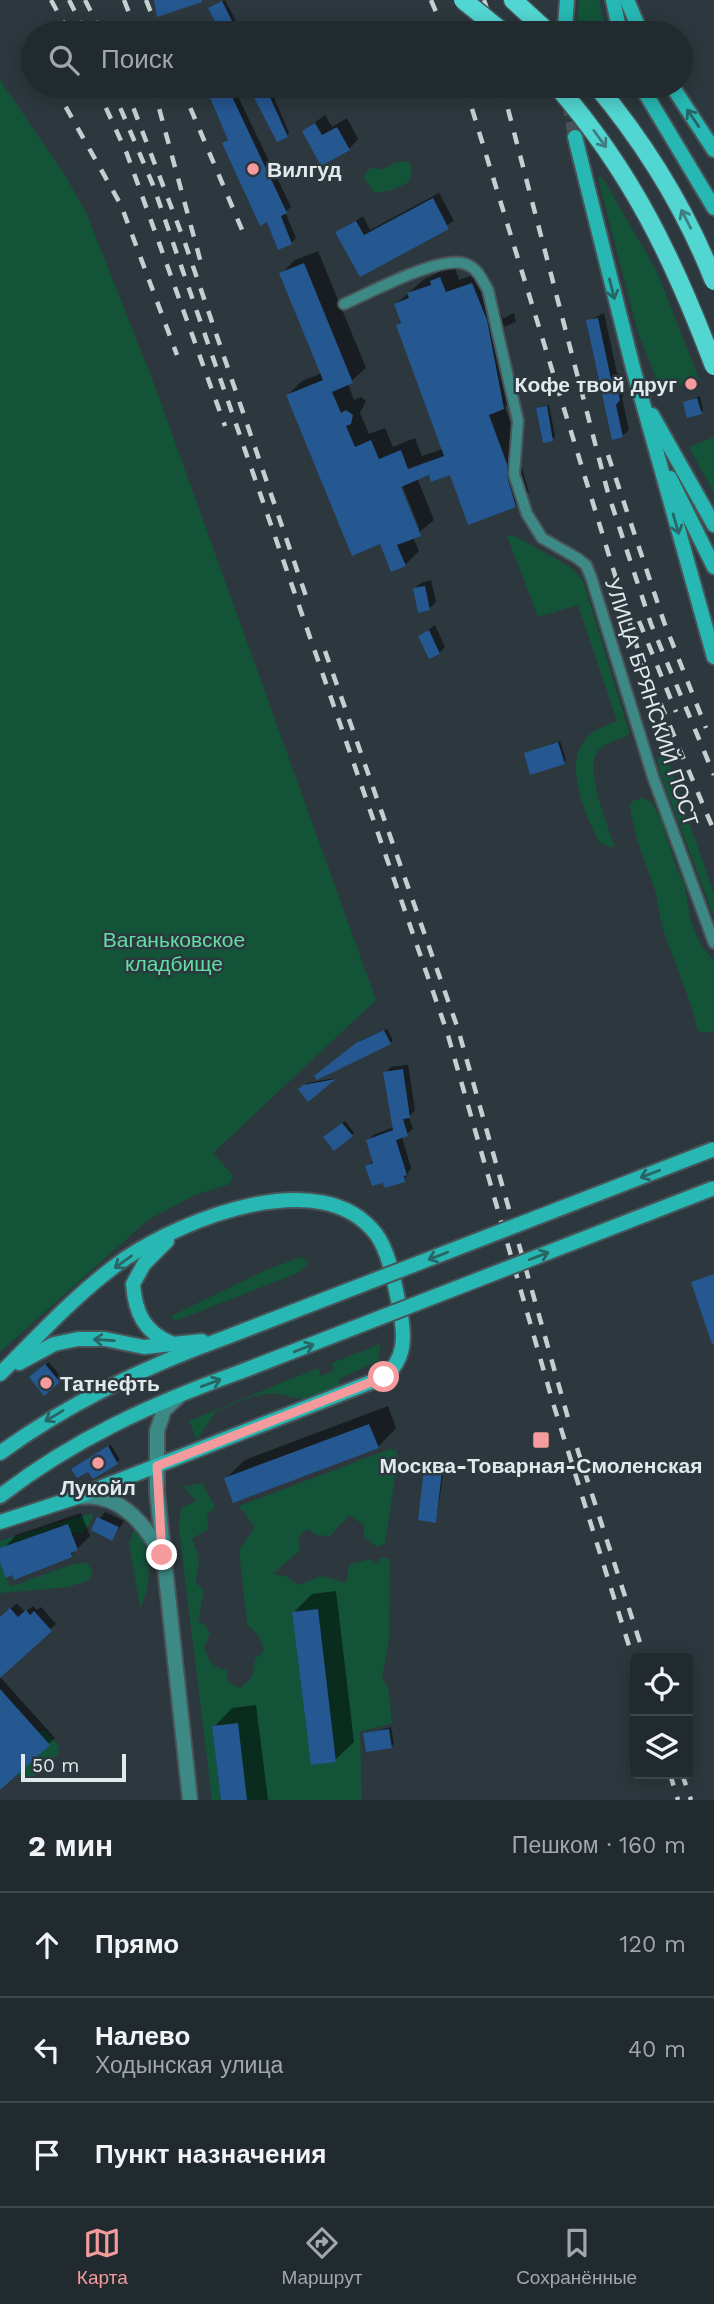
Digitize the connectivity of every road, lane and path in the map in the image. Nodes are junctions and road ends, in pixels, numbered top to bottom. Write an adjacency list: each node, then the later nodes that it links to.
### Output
1 (463, 0): 6 (main road, bridge)
2 (513, 0): 7 (main road)
3 (567, 0): 8 (main road)
4 (613, 0): 9 (main road)
5 (627, 0): 10 (main road)
6 (489, 21)
7 (544, 21)
8 (560, 21)
9 (617, 21)
10 (635, 21)
11 (567, 98): 20 (main road, one-way to 20, bridge)
12 (606, 98): 18 (main road, one-way to 12, bridge)
13 (648, 98): 17 (main road)
14 (680, 98): 16 (main road, one-way to 14)
15 (575, 136): 21 (main road, one-way to 21)
16 (714, 150)
17 (714, 208)
18 (714, 281)
19 (344, 304): 26 (street, УЛИЦА БРЯНСКИЙ ПОСТ)
20 (714, 366)
21 (633, 368): 22 (main road); 23 (main road)
22 (645, 411): 24 (main road); 25 (main road, one-way to 25)
23 (714, 524)
24 (714, 567)
25 (714, 657)
26 (714, 943)
27 (714, 1149): 30 (main road, one-way to 30, bridge)
28 (714, 1188): 33 (main road, one-way to 28, bridge)
29 (182, 1229): 31 (main road); 32 (main road, one-way to 32); 35 (main road)
30 (227, 1337): 31 (main road); 34 (main road, one-way to 34)
31 (171, 1343): 32 (main road, one-way to 32)
32 (1, 1373)
33 (182, 1393): 35 (street); 36 (main road)
34 (0, 1453)
35 (157, 1466): 37 (main road); 39 (street)
36 (0, 1496)
37 (74, 1498): 38 (main road); 39 (street)
38 (0, 1522)
39 (162, 1555): 40 (street)
40 (190, 1800)

